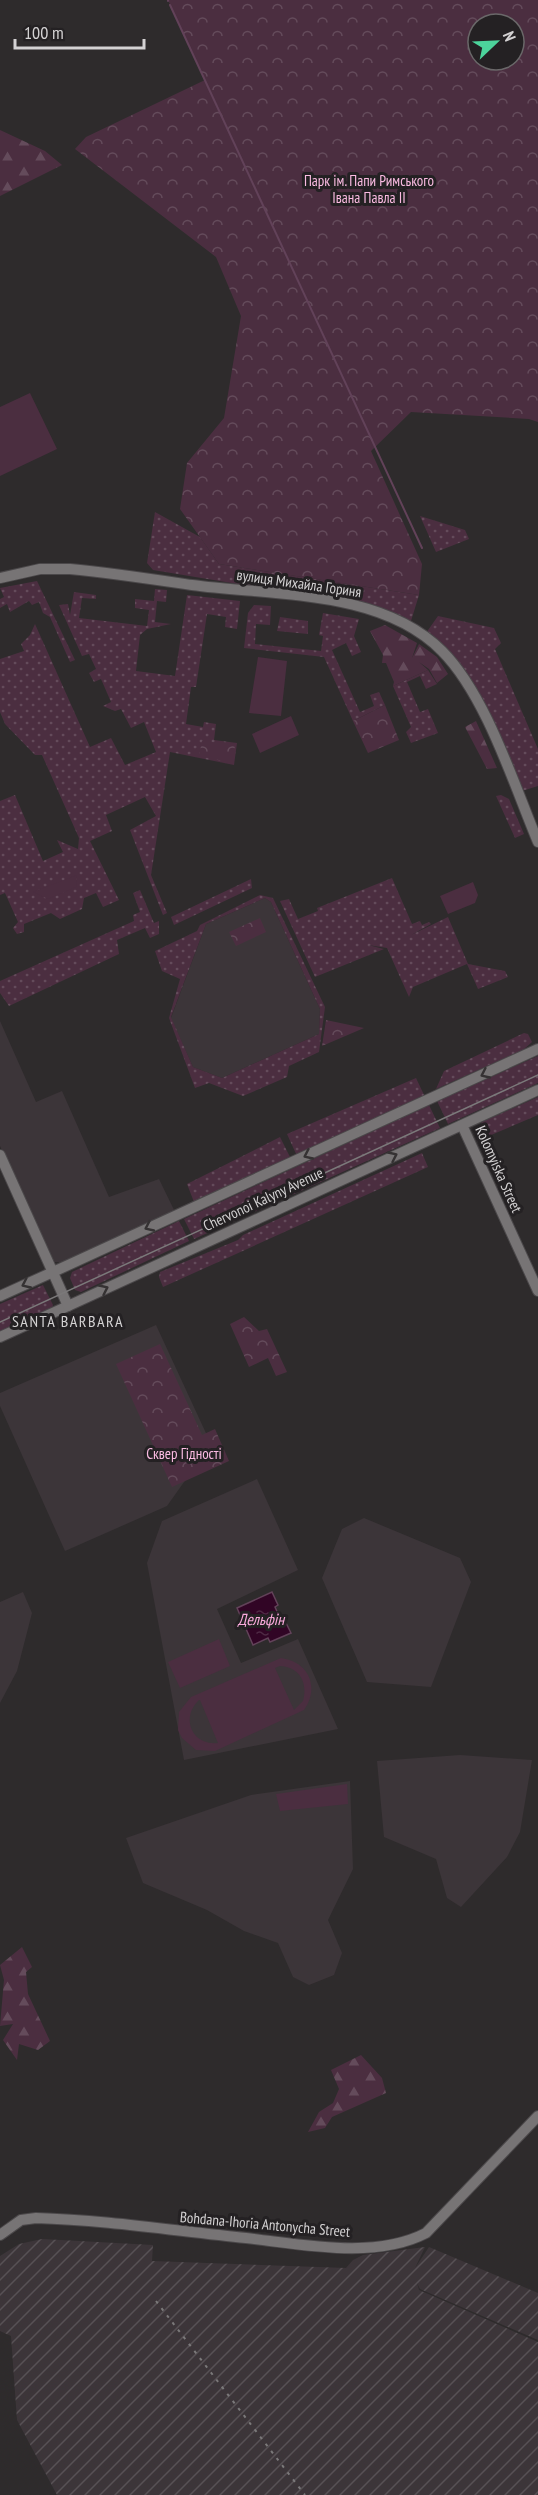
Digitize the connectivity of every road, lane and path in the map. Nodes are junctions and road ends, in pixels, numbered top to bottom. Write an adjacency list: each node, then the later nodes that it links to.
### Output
1 (0, 578): 2 (main road, вулиця Михайла Гориня)
2 (538, 842)
3 (538, 1049): 7 (main road, Chervonoi Kalyny Avenue, one-way to 7)
4 (538, 1090): 5 (main road, Chervonoi Kalyny Avenue)
5 (462, 1125): 8 (main road, Kolomyiska Street); 10 (main road, Chervonoi Kalyny Avenue, one-way to 5)
6 (0, 1155): 7 (main road)
7 (53, 1272): 9 (main road, Chervonoi Kalyny Avenue, one-way to 9); 10 (main road)
8 (538, 1291)
9 (0, 1296)
10 (68, 1306): 11 (main road, Chervonoi Kalyny Avenue)
11 (0, 1337)
12 (538, 2116): 13 (main road, Bohdana-Ihoria Antonycha Street)
13 (0, 2235)

